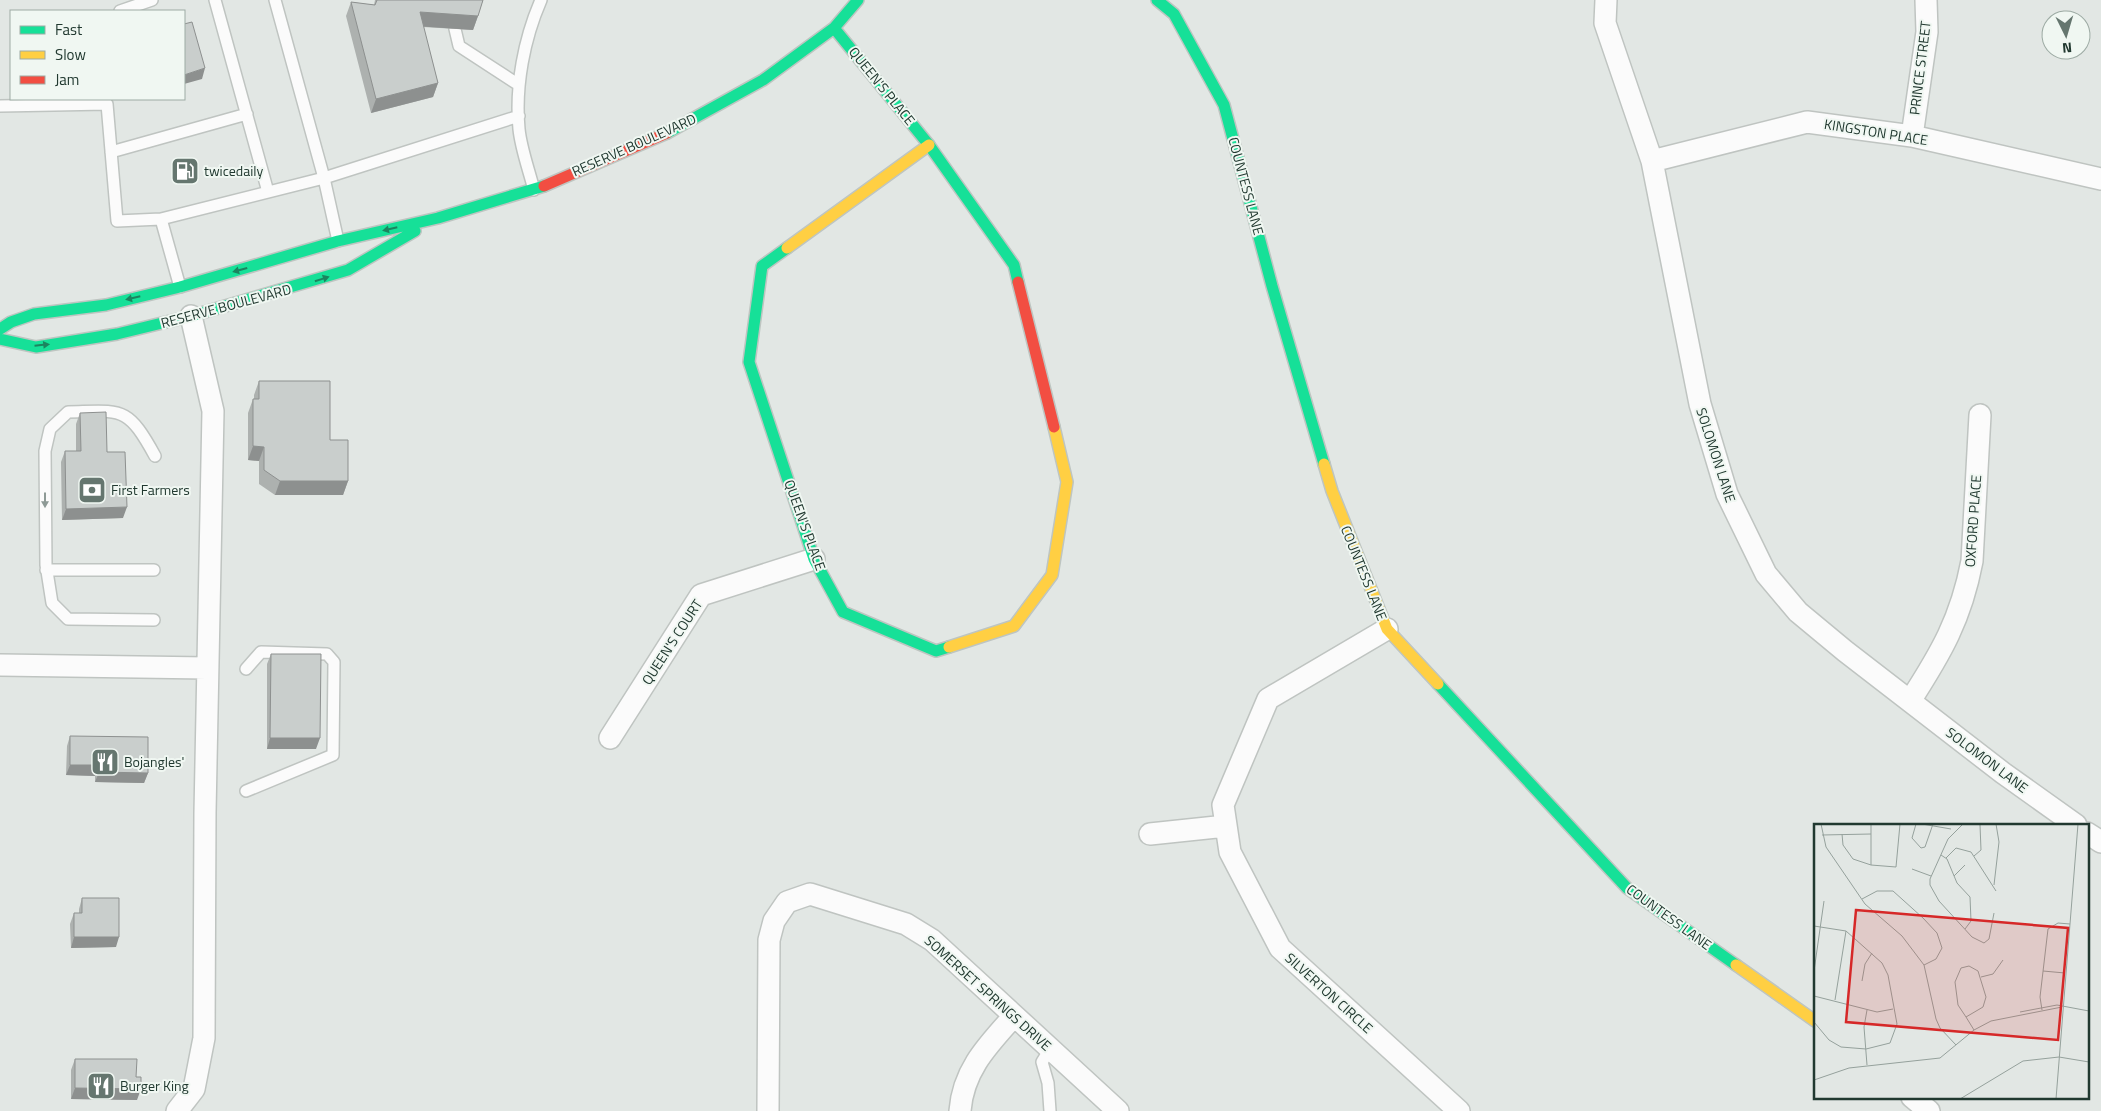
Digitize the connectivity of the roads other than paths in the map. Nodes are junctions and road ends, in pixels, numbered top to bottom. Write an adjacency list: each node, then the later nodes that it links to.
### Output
1 (152, 0): 9 (lane)
2 (215, 0): 15 (lane)
3 (275, 0): 21 (lane)
4 (541, 0): 12 (lane)
5 (858, 0): 10 (street, RESERVE BOULEVARD)
6 (1158, 0): 38 (street, COUNTESS LANE)
7 (1606, 0): 20 (street, SOLOMON LANE)
8 (1926, 0): 17 (street, PRINCE STREET)
9 (123, 10)
10 (834, 28): 18 (street, QUEEN'S PLACE); 23 (street, RESERVE BOULEVARD)
11 (455, 29): 12 (lane)
12 (519, 85): 16 (lane)
13 (106, 101): 14 (lane); 19 (lane)
14 (0, 106)
15 (247, 114): 19 (lane); 24 (lane)
16 (519, 116): 21 (lane); 23 (lane)
17 (1912, 136): 20 (street, KINGSTON PLACE); 22 (street, KINGSTON PLACE)
18 (929, 145): 34 (street, QUEEN'S PLACE); 34 (street, QUEEN'S PLACE)
19 (111, 152): 26 (lane)
20 (1652, 162): 42 (street, SOLOMON LANE)
21 (324, 178): 24 (lane); 27 (lane)
22 (2101, 180)
23 (534, 190): 25 (street, RESERVE BOULEVARD)
24 (268, 192): 26 (lane)
25 (438, 218): 27 (street, RESERVE BOULEVARD, one-way to 27); 29 (street, RESERVE BOULEVARD, one-way to 25)
26 (162, 219): 28 (lane)
27 (338, 241): 28 (street, RESERVE BOULEVARD, one-way to 28)
28 (180, 287): 29 (street); 30 (street, RESERVE BOULEVARD, one-way to 30)
29 (191, 316): 31 (street, RESERVE BOULEVARD, one-way to 29); 40 (street)
30 (0, 329)
31 (0, 339)
32 (1980, 415): 42 (street, OXFORD PLACE)
33 (155, 456): 35 (lane, one-way to 35)
34 (814, 559): 43 (street, QUEEN'S COURT)
35 (46, 568): 36 (lane); 37 (lane)
36 (154, 570)
37 (154, 620)
38 (1387, 629): 46 (street, SILVERTON CIRCLE); 51 (street, COUNTESS LANE)
39 (0, 664): 40 (street)
40 (207, 668): 54 (street)
41 (246, 669): 44 (lane)
42 (1910, 701): 45 (street, SOLOMON LANE)
43 (610, 738)
44 (246, 791)
45 (2075, 824)
46 (1226, 826): 48 (street); 59 (street, SILVERTON CIRCLE)
47 (2088, 833): 49 (street)
48 (1150, 834)
49 (2101, 842)
50 (1014, 1016): 52 (street, SOMERSET SPRINGS DRIVE); 55 (street, SOMERSET SPRINGS DRIVE); 56 (street)
51 (1814, 1020)
52 (1050, 1049): 57 (lane); 58 (street, SOMERSET SPRINGS DRIVE)
53 (1913, 1098): 60 (street)
54 (177, 1111)
55 (768, 1111)
56 (960, 1111)
57 (1050, 1111)
58 (1118, 1111)
59 (1459, 1111)
60 (1930, 1111)

